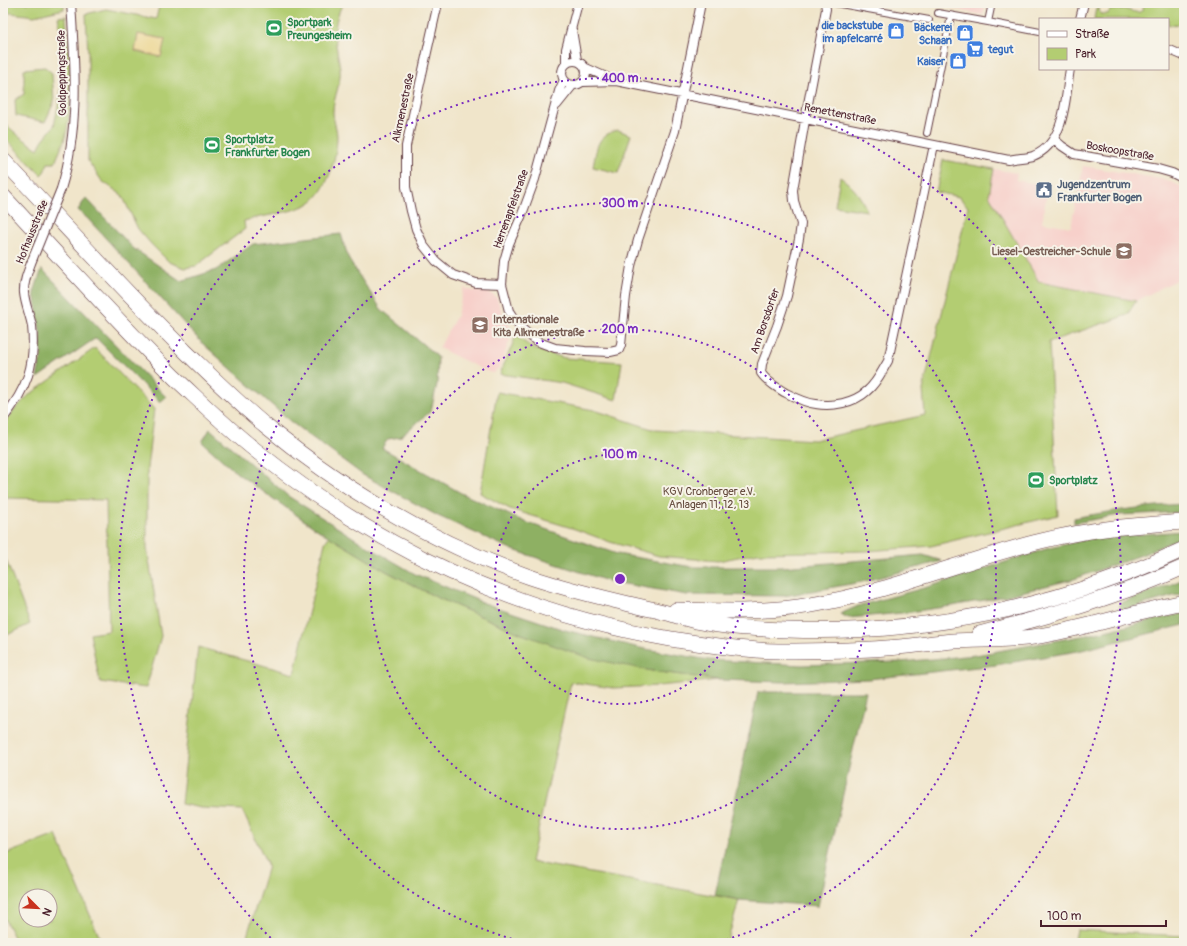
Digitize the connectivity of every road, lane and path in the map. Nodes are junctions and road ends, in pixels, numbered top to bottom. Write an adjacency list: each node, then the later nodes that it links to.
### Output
1 (71, 3): 34 (street, Goldpeppingstraße)
2 (438, 3): 36 (street, Alkmenestraße)
3 (578, 3): 14 (street)
4 (701, 3): 26 (street)
5 (825, 3): 28 (street)
6 (835, 3): 12 (street)
7 (992, 3): 13 (street)
8 (1084, 3): 11 (street)
9 (938, 13): 10 (street)
10 (951, 16): 13 (street); 29 (street)
11 (1080, 18)
12 (929, 20)
13 (988, 22): 15 (street)
14 (572, 26): 18 (street); 19 (street)
15 (1039, 32)
16 (1170, 50): 17 (street)
17 (1184, 56)
18 (577, 60): 19 (street); 20 (street)
19 (566, 64): 22 (street)
20 (586, 68): 23 (street); 24 (street, Renettenstraße)
21 (1070, 70): 30 (street)
22 (564, 80): 25 (street); 27 (street, Herrenapfelstraße)
23 (583, 82): 24 (street, Renettenstraße); 25 (street)
24 (616, 82): 26 (street, Renettenstraße)
25 (573, 85): 27 (street, Herrenapfelstraße)
26 (683, 95): 28 (street, Renettenstraße); 36 (street, Herrenapfelstraße)
27 (554, 110): 36 (street, Herrenapfelstraße)
28 (805, 118): 31 (street, Renettenstraße); 31 (street, Am Borsdorfer)
29 (927, 133)
30 (1054, 138): 31 (street, Renettenstraße); 33 (street, Boskoopstraße)
31 (934, 145)
32 (3, 160): 42 (highway)
33 (1184, 179)
34 (61, 189): 37 (street, Hofhausstraße, bridge)
35 (3, 196): 43 (highway)
36 (502, 284)
37 (3, 419)
38 (1184, 522): 42 (highway)
39 (1184, 549): 42 (highway)
40 (1184, 567): 43 (highway)
41 (1184, 602): 43 (highway)
42 (655, 610)
43 (955, 641)

